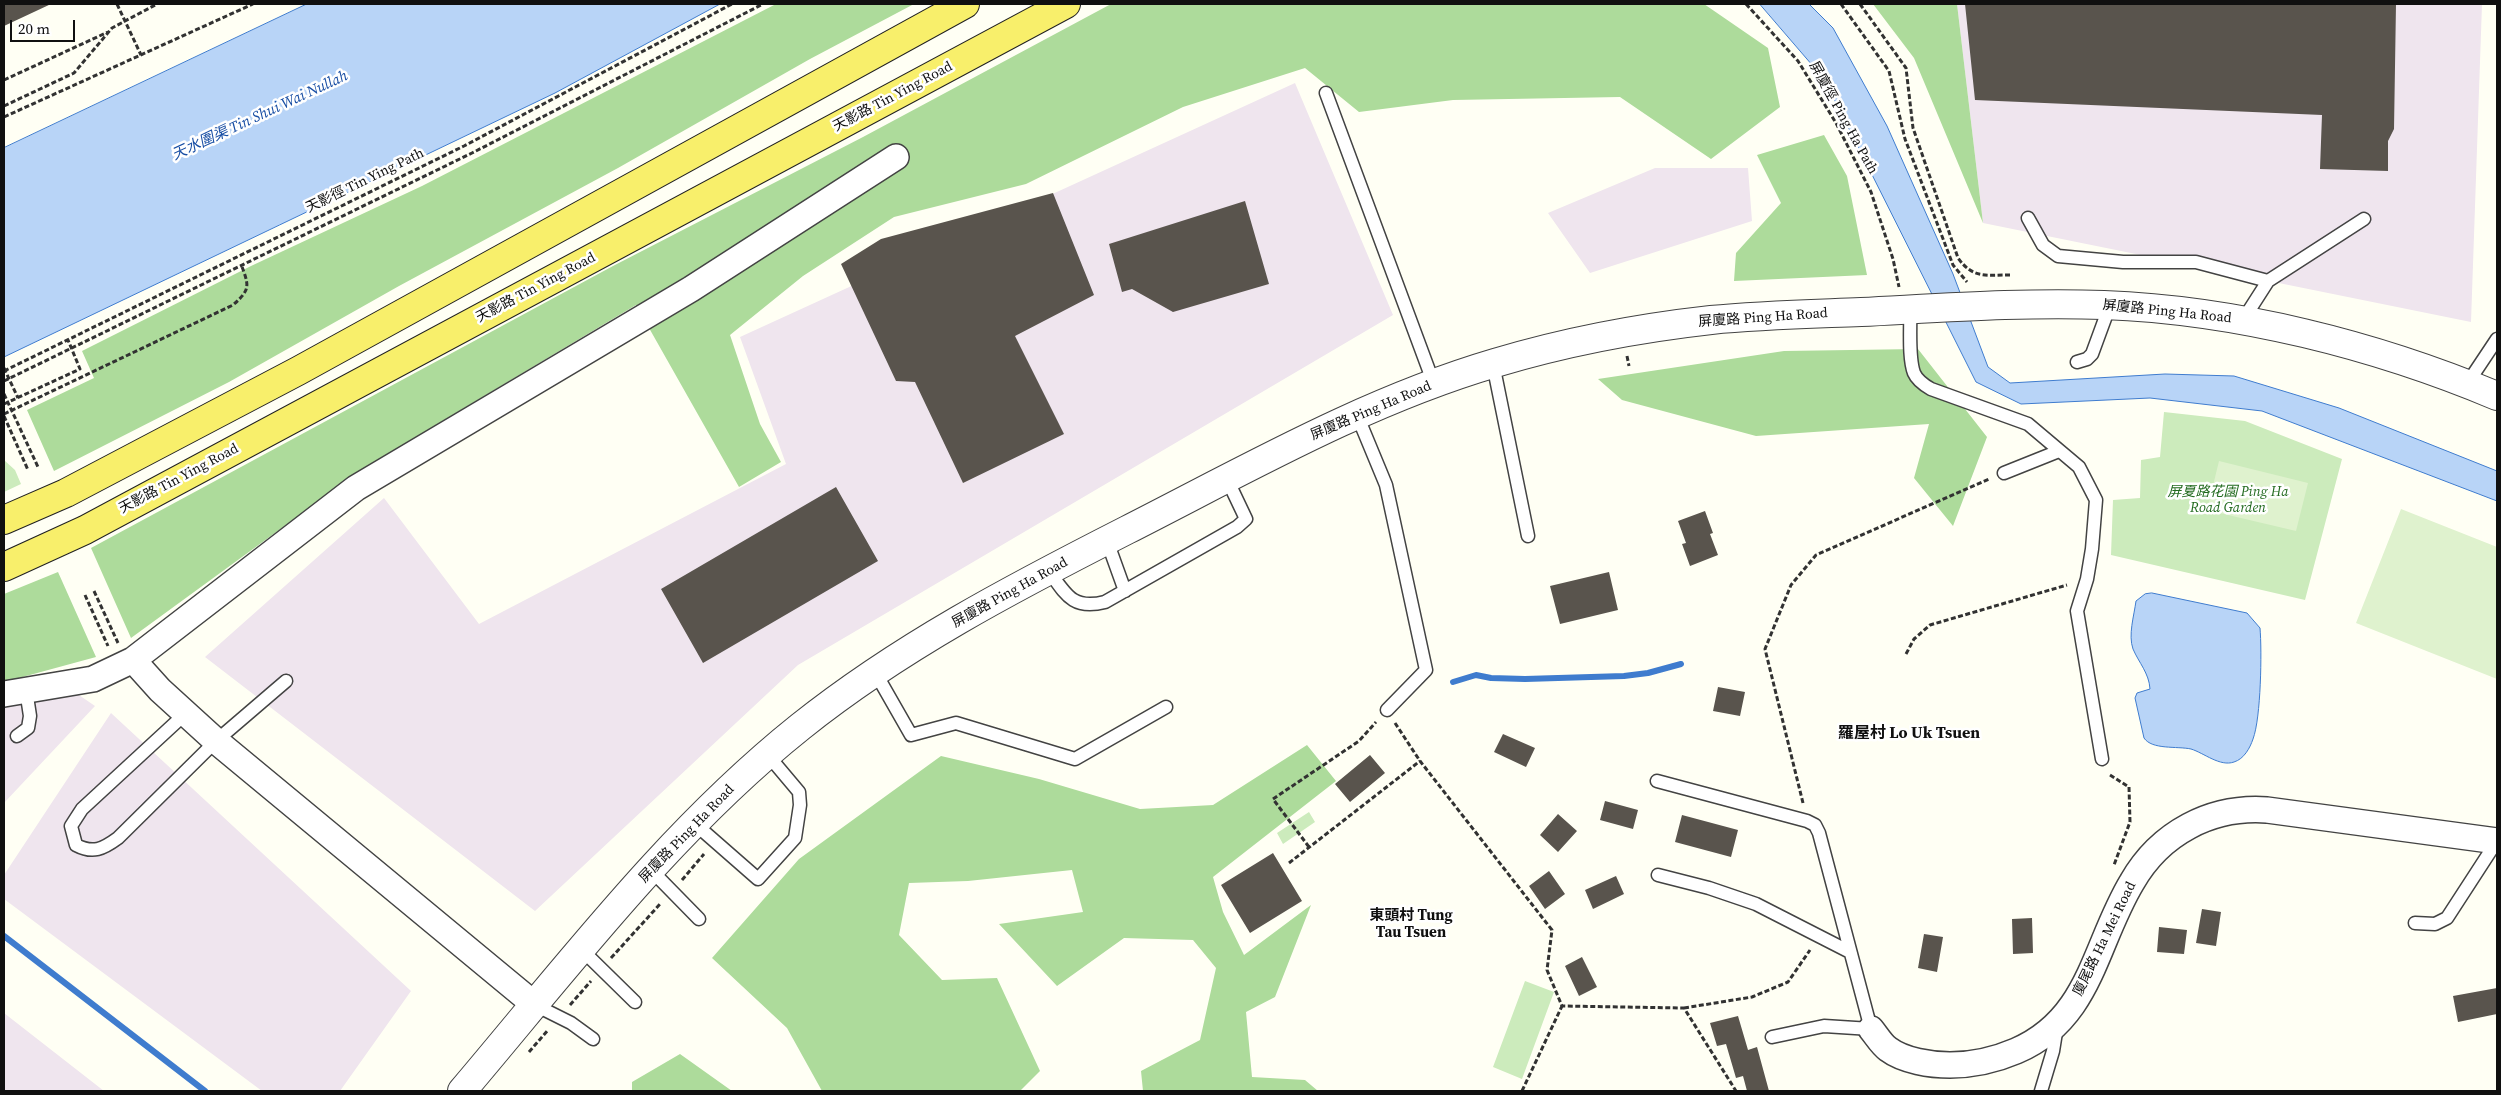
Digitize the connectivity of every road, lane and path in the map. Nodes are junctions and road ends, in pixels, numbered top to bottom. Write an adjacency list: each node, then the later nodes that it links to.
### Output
1 (117, 4): 11 (path)
2 (157, 4): 11 (path)
3 (254, 4): 13 (path)
4 (732, 4): 29 (path, 天影徑 Tin Ying Path)
5 (764, 4): 21 (path)
6 (965, 4): 50 (main road)
7 (1066, 4): 53 (main road, 天影路 Tin Ying Road)
8 (1746, 4): 25 (path, 屏廈徑 Ping Ha Path)
9 (1841, 4): 24 (path)
10 (1860, 4): 22 (path)
11 (124, 20): 12 (path); 13 (path)
12 (109, 31): 14 (path); 16 (path)
13 (141, 55): 17 (path)
14 (4, 80)
15 (1326, 93): 36 (lane)
16 (4, 106)
17 (4, 117)
18 (896, 157): 60 (street)
19 (2028, 218): 23 (lane)
20 (2364, 219): 23 (lane)
21 (241, 264): 30 (path); 42 (path)
22 (2010, 275)
23 (2268, 281): 27 (lane)
24 (1969, 296): 25 (street, 屏廈路 Ping Ha Road); 26 (street, 屏廈路 Ping Ha Road)
25 (1914, 302): 32 (street, 屏廈路 Ping Ha Road); 45 (lane)
26 (2110, 306): 27 (street, 屏廈路 Ping Ha Road); 31 (lane)
27 (2243, 320): 37 (street, 屏廈路 Ping Ha Road)
28 (2497, 339): 37 (lane)
29 (68, 340): 30 (path); 34 (path, 天影徑 Tin Ying Path)
30 (71, 348): 35 (path); 40 (path)
31 (2077, 362)
32 (1493, 364): 36 (street, 屏廈路 Ping Ha Road); 51 (lane)
33 (4, 368): 40 (path, bridge)
34 (4, 372)
35 (4, 381)
36 (1434, 384): 44 (street, 屏廈路 Ping Ha Road)
37 (2467, 384): 39 (street, 屏廈路 Ping Ha Road)
38 (4, 395): 41 (path)
39 (2497, 396)
40 (18, 398): 41 (path)
41 (6, 403): 42 (path)
42 (12, 411): 43 (path); 46 (path)
43 (4, 415): 47 (path)
44 (1357, 415): 49 (street, 屏廈路 Ping Ha Road); 65 (lane)
45 (2059, 451): 48 (lane); 55 (lane)
46 (38, 467)
47 (28, 470)
48 (2004, 473): 73 (path)
49 (1227, 479): 52 (street, 屏廈路 Ping Ha Road); 56 (lane)
50 (4, 520)
51 (1528, 536)
52 (1107, 540): 54 (street, 屏廈路 Ping Ha Road); 56 (lane)
53 (4, 567)
54 (1049, 571): 56 (lane); 61 (street, 屏廈路 Ping Ha Road)
55 (2087, 579): 59 (path); 70 (lane)
56 (1125, 590)
57 (94, 591): 60 (path)
58 (85, 596): 60 (path)
59 (1906, 654)
60 (126, 663): 63 (street); 66 (street)
61 (875, 672): 64 (lane); 69 (street, 屏廈路 Ping Ha Road)
62 (286, 681): 68 (lane)
63 (15, 692): 67 (lane)
64 (1166, 707)
65 (1386, 710): 71 (path); 77 (path)
66 (185, 714): 68 (street); 68 (lane)
67 (17, 736)
68 (216, 741): 90 (street)
69 (767, 754): 74 (street, 屏廈路 Ping Ha Road); 76 (lane)
70 (2102, 758): 81 (path)
71 (1420, 760): 77 (path); 91 (path)
72 (1657, 780): 73 (lane)
73 (1807, 821): 87 (lane)
74 (694, 823): 76 (lane); 79 (street, 屏廈路 Ping Ha Road)
75 (2497, 841): 81 (street, 廈尾路 Ha Mei Road); 84 (lane)
76 (716, 842): 82 (path)
77 (1309, 847): 78 (path)
78 (1289, 863)
79 (651, 870): 82 (lane); 86 (street, 屏廈路 Ping Ha Road)
80 (1658, 875): 85 (lane)
81 (2132, 881): 94 (street, 廈尾路 Ha Mei Road)
82 (672, 891): 83 (lane); 88 (path)
83 (699, 919)
84 (2415, 923)
85 (1818, 936): 87 (lane); 92 (path)
86 (582, 950): 88 (lane); 90 (street, 屏廈路 Ping Ha Road)
87 (1850, 952): 95 (lane)
88 (601, 969): 89 (lane); 93 (path)
89 (635, 1002)
90 (535, 1005): 93 (lane); 99 (street, 屏廈路 Ping Ha Road)
91 (1562, 1006): 92 (path); 100 (path)
92 (1684, 1008): 101 (path)
93 (560, 1017): 97 (lane); 98 (path)
94 (2058, 1025): 95 (street, 廈尾路 Ha Mei Road); 102 (lane)
95 (1871, 1029): 96 (lane)
96 (1772, 1037)
97 (593, 1039)
98 (528, 1054)
99 (462, 1091)
100 (1522, 1091)
101 (1736, 1091)
102 (2041, 1091)

